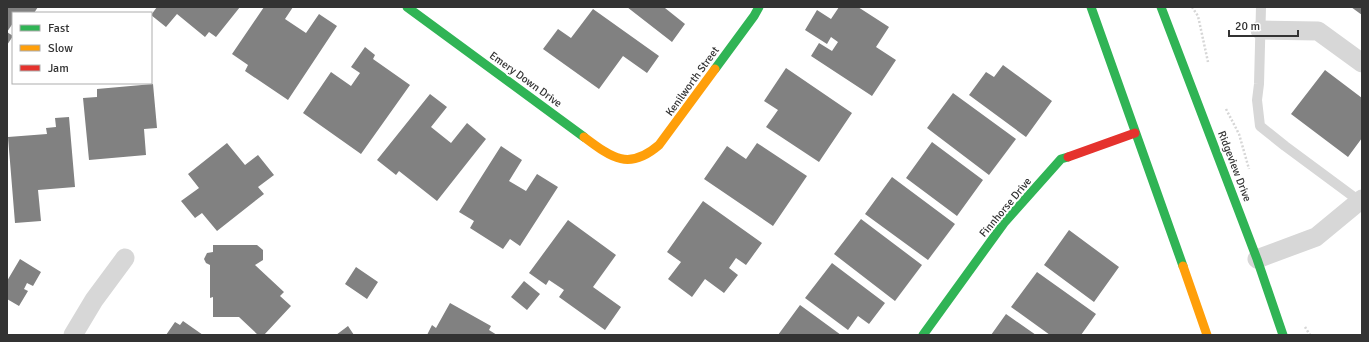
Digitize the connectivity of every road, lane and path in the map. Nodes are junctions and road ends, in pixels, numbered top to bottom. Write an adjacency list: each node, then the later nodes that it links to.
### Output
1 (407, 7): 9 (street, Emery Down Drive)
2 (759, 7): 9 (street, Kenilworth Street)
3 (1091, 7): 8 (street)
4 (1161, 7): 12 (street, Ridgeview Drive)
5 (1261, 7): 6 (lane)
6 (1260, 30): 7 (street); 10 (lane)
7 (1362, 63)
8 (1134, 133): 14 (street, Finnhorse Drive); 15 (street)
9 (635, 159)
10 (1361, 201): 12 (street)
11 (125, 258): 13 (street)
12 (1257, 259): 16 (street, Ridgeview Drive)
13 (73, 335)
14 (923, 335)
15 (1207, 335)
16 (1283, 335)

